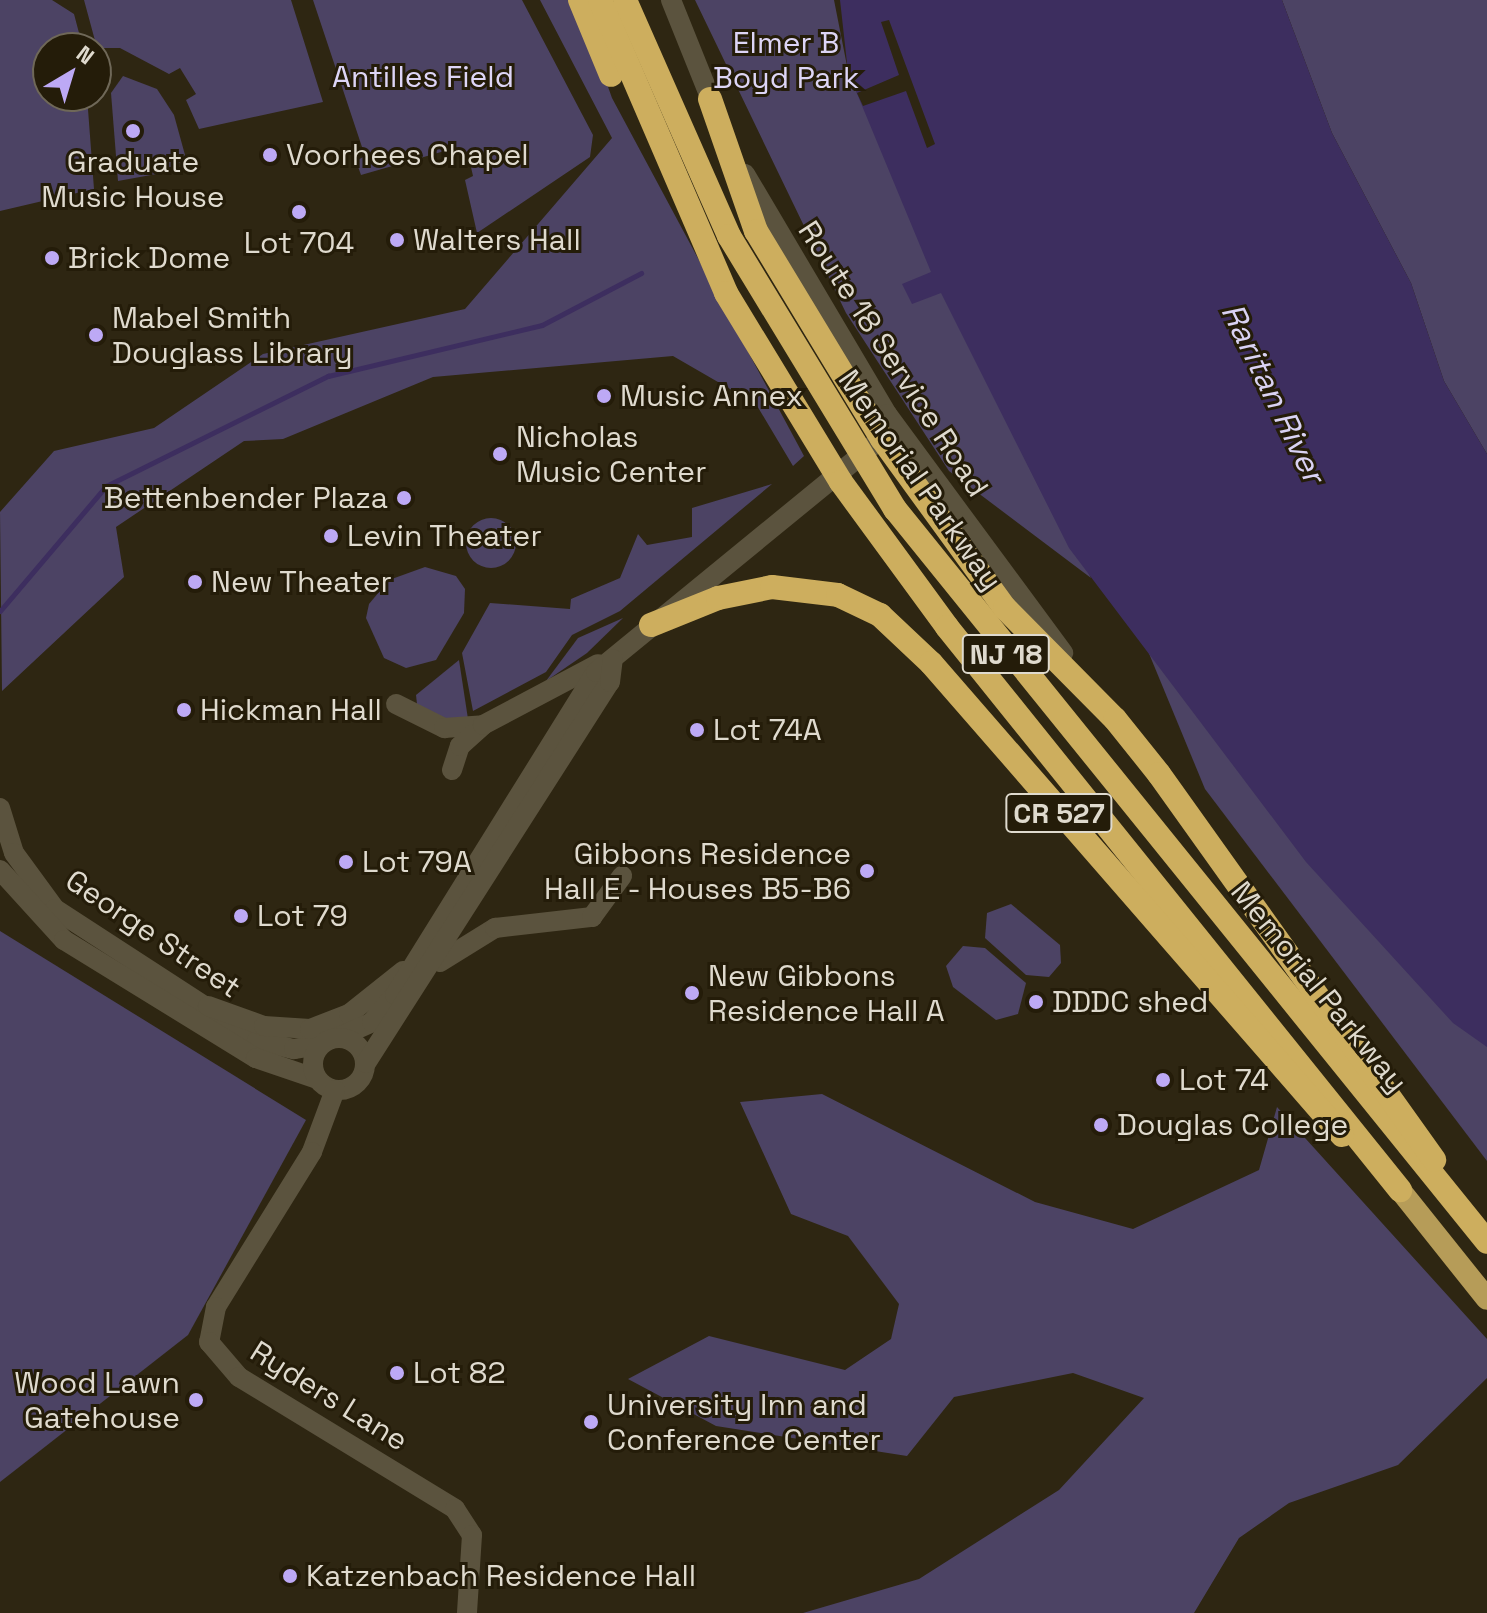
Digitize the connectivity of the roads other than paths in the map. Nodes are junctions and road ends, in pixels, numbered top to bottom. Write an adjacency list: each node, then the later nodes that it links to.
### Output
1 (580, 0): 6 (highway)
2 (600, 0): 6 (highway, Memorial Parkway / NJ 18)
3 (625, 0): 23 (highway, Memorial Parkway / NJ 18)
4 (671, 0): 5 (main road, Route 18 Service Road)
5 (710, 99): 7 (highway); 11 (main road, Route 18 Service Road)
6 (726, 293): 22 (highway, Memorial Parkway / NJ 18)
7 (878, 441): 8 (main road); 11 (highway)
8 (651, 625): 9 (main road); 22 (highway, CR 527)
9 (613, 659): 12 (main road); 17 (main road, George Street)
10 (396, 704): 12 (main road)
11 (1115, 719): 23 (highway)
12 (483, 725): 13 (main road)
13 (452, 770)
14 (0, 808): 18 (main road, George Street)
15 (0, 870): 21 (main road, George Street)
16 (622, 876): 17 (main road)
17 (419, 970): 18 (main road); 19 (main road, George Street); 20 (main road, George Street)
18 (208, 1006): 19 (main road, George Street)
19 (329, 1041): 20 (main road); 21 (main road)
20 (366, 1063): 21 (main road)
21 (326, 1084): 25 (main road, Ryders Lane)
22 (1400, 1190): 24 (highway, NJ 18)
23 (1487, 1240)
24 (1487, 1299)
25 (467, 1613)

